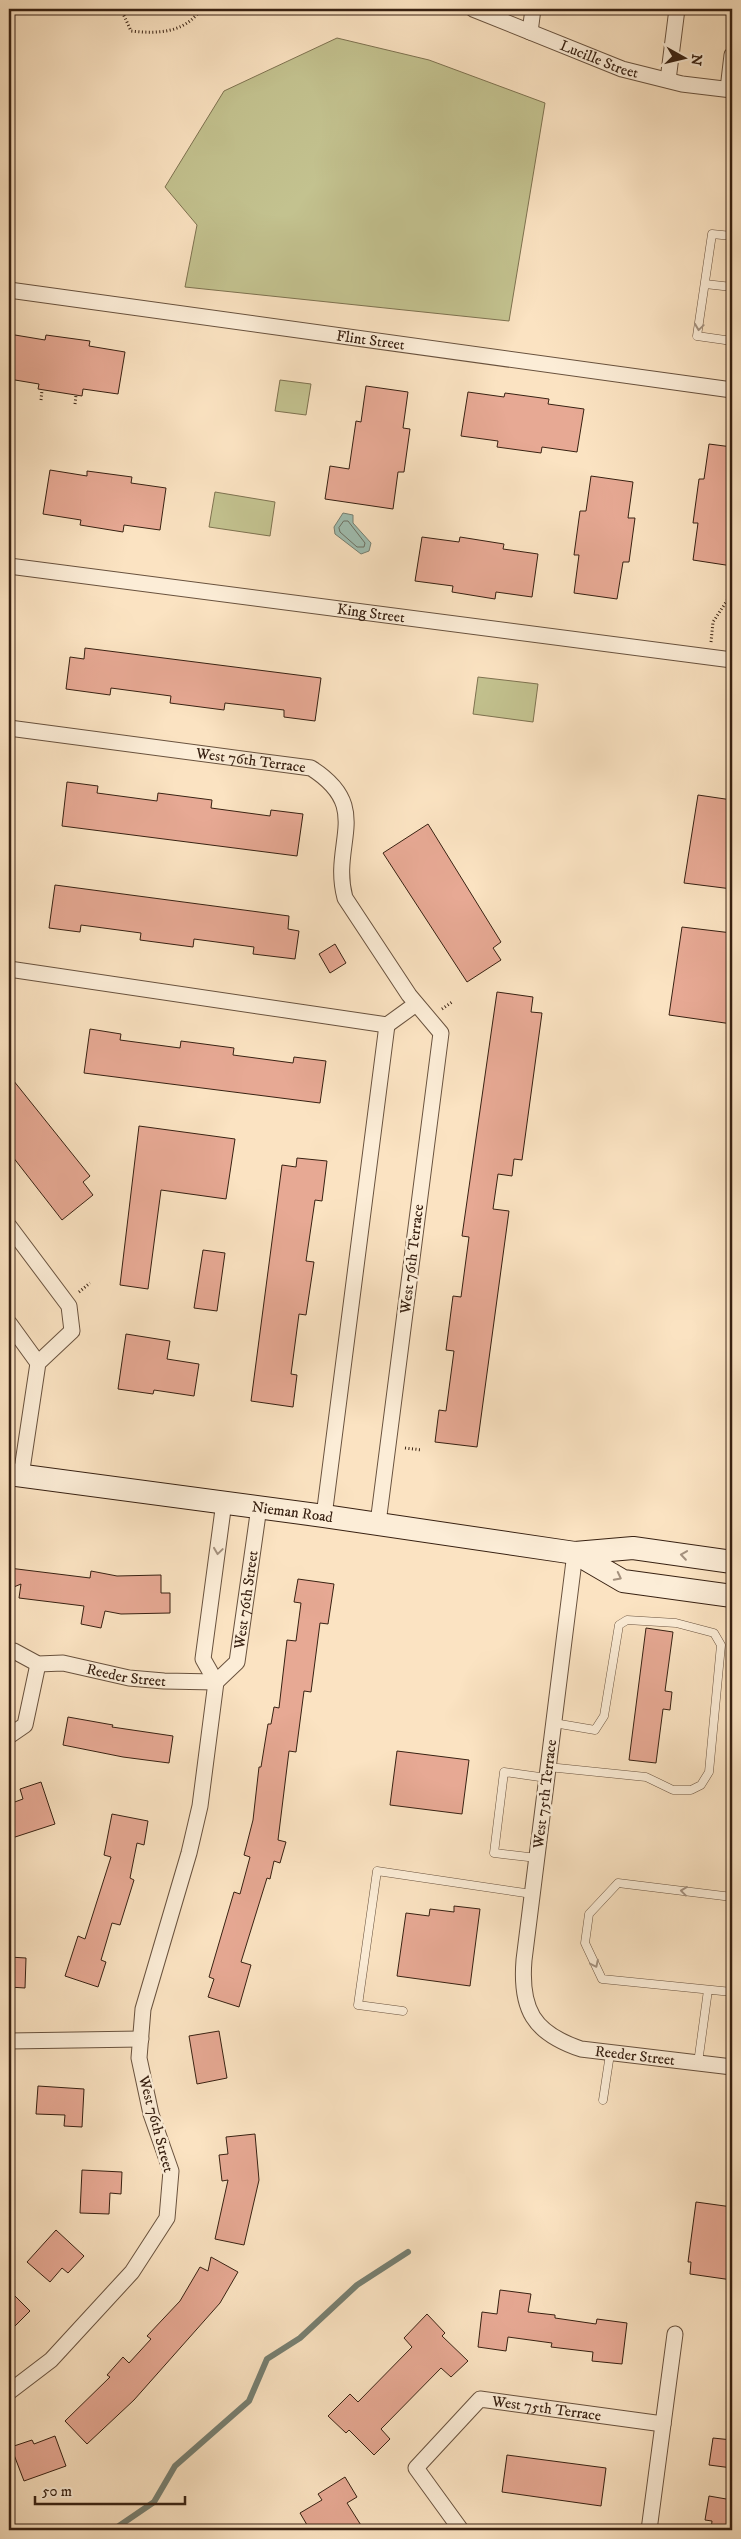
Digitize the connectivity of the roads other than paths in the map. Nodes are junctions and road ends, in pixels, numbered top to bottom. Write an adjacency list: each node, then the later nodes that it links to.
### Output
1 (473, 9): 4 (street, Lucille Street)
2 (534, 9): 4 (street)
3 (677, 9): 6 (street)
4 (530, 32): 6 (street, Lucille Street)
5 (732, 55): 7 (street)
6 (668, 80): 7 (street, Lucille Street)
7 (730, 90)
8 (732, 236): 9 (lane)
9 (705, 284): 10 (lane); 12 (lane, one-way to 12)
10 (732, 287)
11 (9, 290): 13 (street, Flint Street)
12 (732, 341)
13 (732, 390)
14 (9, 566): 15 (street, King Street)
15 (732, 660)
16 (9, 728): 18 (street, West 76th Terrace)
17 (9, 970): 19 (street)
18 (416, 1004): 19 (street); 27 (street, West 76th Terrace)
19 (387, 1025): 26 (street)
20 (9, 1226): 22 (street)
21 (9, 1323): 22 (street)
22 (38, 1363): 23 (street)
23 (15, 1475): 24 (street, Nieman Road)
24 (224, 1502): 25 (street, Nieman Road); 33 (street, one-way to 33)
25 (259, 1507): 26 (street, Nieman Road); 33 (street, West 76th Street)
26 (324, 1516): 27 (street, Nieman Road)
27 (378, 1523): 28 (street, Nieman Road)
28 (575, 1553): 29 (street, Nieman Road, one-way to 28); 30 (street, Nieman Road, one-way to 30); 34 (street, West 75th Terrace)
29 (732, 1562)
30 (732, 1596)
31 (9, 1652): 32 (street, Reeder Street)
32 (38, 1664): 33 (street, Reeder Street); 35 (street)
33 (216, 1682): 44 (street, West 76th Street)
34 (554, 1723): 36 (street, West 75th Terrace); 36 (lane)
35 (9, 1736)
36 (548, 1772): 37 (street, West 75th Terrace); 37 (lane)
37 (537, 1858): 38 (street, West 75th Terrace)
38 (532, 1894): 42 (lane); 43 (street, West 75th Terrace)
39 (732, 1897): 40 (lane, one-way to 40)
40 (708, 1990): 41 (lane); 47 (lane)
41 (732, 1992)
42 (403, 2011)
43 (543, 2030): 46 (street, Reeder Street)
44 (141, 2039): 45 (street); 51 (street, West 76th Street)
45 (9, 2041)
46 (610, 2054): 47 (street, Reeder Street); 49 (lane)
47 (698, 2063): 48 (street, Reeder Street)
48 (732, 2067)
49 (602, 2100)
50 (675, 2334): 52 (street)
51 (9, 2392)
52 (662, 2424): 53 (street, West 75th Terrace); 54 (street)
53 (460, 2530)
54 (649, 2530)

